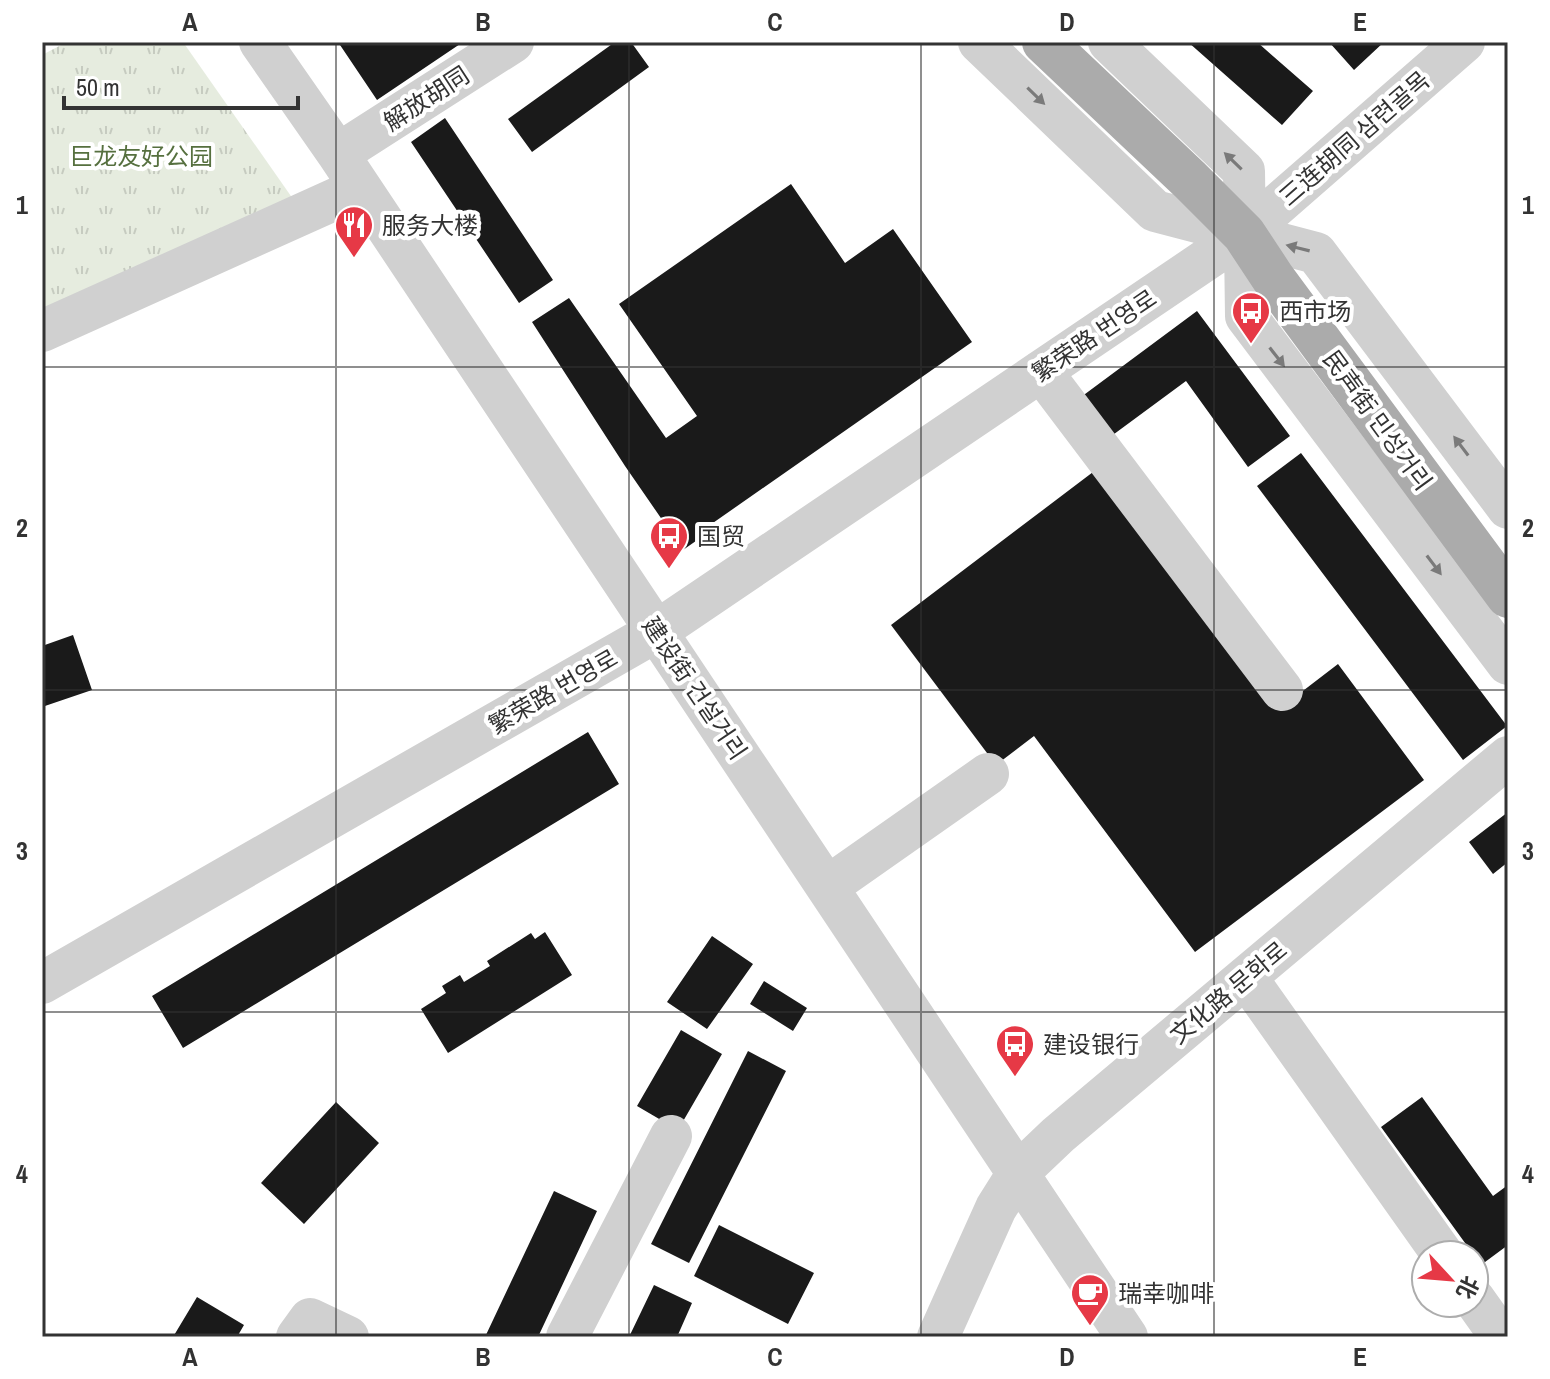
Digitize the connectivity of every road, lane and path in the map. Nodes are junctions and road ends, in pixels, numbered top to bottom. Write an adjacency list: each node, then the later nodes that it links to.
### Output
1 (260, 42): 7 (street, 建设街 건설거리)
2 (513, 42): 7 (street, 解放胡同)
3 (979, 42): 8 (street, one-way to 8)
4 (1044, 42): 8 (main road, 民声街 민성거리)
5 (1109, 42): 8 (street, one-way to 5)
6 (1464, 42): 8 (street, 三连胡同 삼련골목)
7 (349, 171): 9 (street, 解放胡同); 14 (street, 建设街 건설거리)
8 (1244, 234): 10 (street, 繁荣路 번영로); 11 (street, one-way to 8); 12 (main road, 民声街 민성거리); 15 (street, one-way to 15)
9 (42, 331)
10 (1041, 371): 14 (street, 繁荣路 번영로); 16 (street)
11 (1506, 503): 12 (street)
12 (1464, 536): 13 (main road, 民声街 민성거리)
13 (1508, 596)
14 (657, 631): 19 (street, 建设街 건설거리); 21 (street, 繁荣路 번영로)
15 (1508, 664)
16 (1282, 690)
17 (1508, 757): 20 (street, 文化路 문화로)
18 (988, 774): 19 (street)
19 (827, 887): 23 (street, 建设街 건설거리)
20 (1246, 977): 23 (street, 文化路 문화로); 24 (street)
21 (42, 983)
22 (671, 1136): 28 (street)
23 (1018, 1173): 29 (street, 文化路 문화로); 30 (street, 建设街 건설거리)
24 (1432, 1239)
25 (1488, 1319): 31 (street)
26 (304, 1328): 27 (street)
27 (348, 1337)
28 (567, 1337)
29 (938, 1337)
30 (1127, 1337)
31 (1501, 1337)

